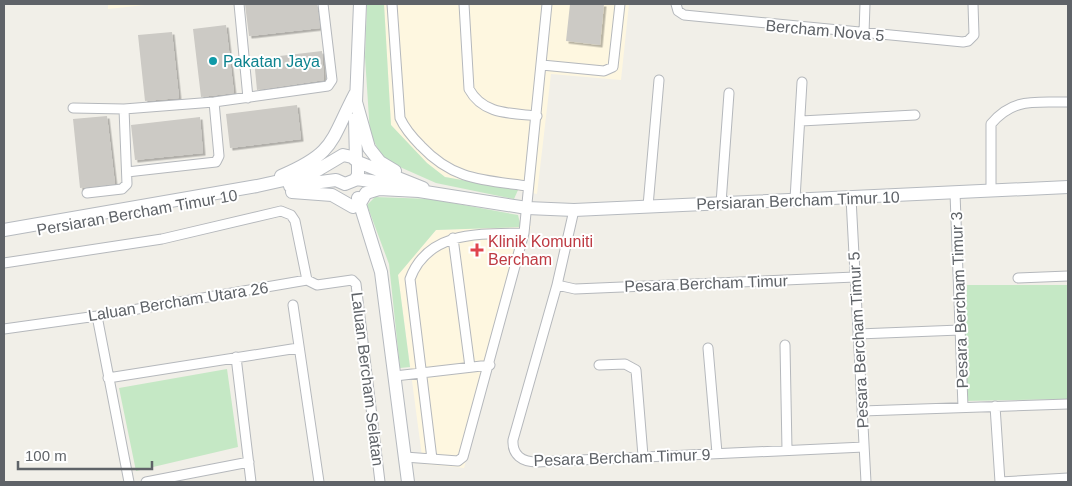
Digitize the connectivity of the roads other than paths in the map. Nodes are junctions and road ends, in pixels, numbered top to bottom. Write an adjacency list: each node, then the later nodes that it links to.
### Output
1 (239, 4): 16 (street)
2 (322, 4): 16 (street)
3 (360, 4): 17 (street)
4 (392, 4): 31 (street)
5 (464, 4): 23 (street)
6 (547, 4): 12 (street)
7 (620, 4): 12 (street)
8 (865, 4): 11 (street)
9 (973, 4): 11 (street, Bercham Nova 5)
10 (677, 7): 11 (street, Bercham Nova 5)
11 (864, 33)
12 (542, 65): 23 (street)
13 (659, 80): 42 (street)
14 (802, 82): 24 (street)
15 (729, 93): 40 (street)
16 (248, 98): 18 (street)
17 (354, 99): 25 (street); 26 (street); 30 (street); 33 (street)
18 (214, 102): 21 (street); 27 (street)
19 (1068, 102): 35 (street)
20 (73, 108): 21 (street)
21 (124, 109): 27 (street)
22 (915, 115): 24 (street)
23 (537, 116): 31 (street)
24 (801, 121): 39 (street)
25 (334, 161): 26 (street); 29 (street); 30 (street)
26 (357, 161): 28 (street); 33 (street)
27 (127, 172): 36 (street)
28 (355, 179): 29 (street); 33 (street); 41 (street)
29 (338, 182): 32 (street); 41 (street)
30 (257, 186): 45 (street, Persiaran Bercham Timur 10)
31 (528, 186): 43 (street)
32 (270, 188): 41 (street); 47 (street, Persiaran Bercham Timur 10)
33 (417, 188): 41 (street); 43 (street, Persiaran Bercham Timur 10)
34 (1068, 188): 35 (street, Persiaran Bercham Timur 10)
35 (990, 191): 37 (street, Persiaran Bercham Timur 10)
36 (87, 193)
37 (954, 193): 38 (street, Persiaran Bercham Timur 10); 59 (street, Pesara Bercham Timur 3)
38 (851, 198): 39 (street, Persiaran Bercham Timur 10); 51 (street, Pesara Bercham Timur 5)
39 (795, 199): 40 (street, Persiaran Bercham Timur 10)
40 (721, 203): 42 (street, Persiaran Bercham Timur 10)
41 (356, 206): 69 (street)
42 (648, 206): 44 (street, Persiaran Bercham Timur 10)
43 (528, 208): 44 (street, Persiaran Bercham Timur 10); 46 (street)
44 (574, 210): 55 (street, Pesara Bercham Timur 9)
45 (4, 230)
46 (524, 233): 48 (street); 65 (street)
47 (4, 234)
48 (453, 238): 67 (street); 68 (street)
49 (4, 263): 53 (street, Persiaran Bercham Timur 10)
50 (1068, 276): 52 (street)
51 (855, 277): 55 (street, Pesara Bercham Timur); 60 (street, Pesara Bercham Timur 5)
52 (1018, 278)
53 (307, 280): 54 (street, Laluan Bercham Utara 26); 57 (street, Laluan Bercham Utara 26)
54 (350, 280): 87 (street, Laluan Bercham Selatan)
55 (557, 285): 78 (street, Pesara Bercham Timur 9)
56 (293, 305): 62 (street)
57 (97, 316): 58 (street, Laluan Bercham Utara 26); 70 (street)
58 (4, 329)
59 (960, 330): 60 (street); 73 (street, Pesara Bercham Timur 3)
60 (858, 334): 74 (street, Pesara Bercham Timur 5)
61 (784, 345): 76 (street)
62 (298, 348): 64 (street); 86 (street)
63 (708, 348): 77 (street)
64 (236, 358): 70 (street); 81 (street)
65 (490, 365): 67 (street); 80 (street)
66 (599, 365): 78 (street)
67 (470, 367): 68 (street)
68 (422, 373): 69 (street); 80 (street)
69 (395, 376): 79 (street)
70 (108, 378): 83 (street)
71 (1068, 404): 72 (street)
72 (995, 406): 73 (street); 90 (street)
73 (963, 407): 74 (street)
74 (862, 411): 75 (street, Pesara Bercham Timur 5)
75 (864, 446): 76 (street, Pesara Bercham Timur 9); 89 (street, Pesara Bercham Timur 5)
76 (787, 450): 77 (street, Pesara Bercham Timur 9)
77 (717, 453): 78 (street, Pesara Bercham Timur 9)
78 (642, 456)
79 (405, 457): 80 (street); 88 (street)
80 (432, 459)
81 (249, 462): 84 (street); 85 (street)
82 (1068, 478): 90 (street)
83 (129, 482)
84 (146, 482)
85 (251, 482)
86 (319, 482)
87 (380, 482)
88 (408, 482)
89 (866, 482)
90 (1000, 482)

